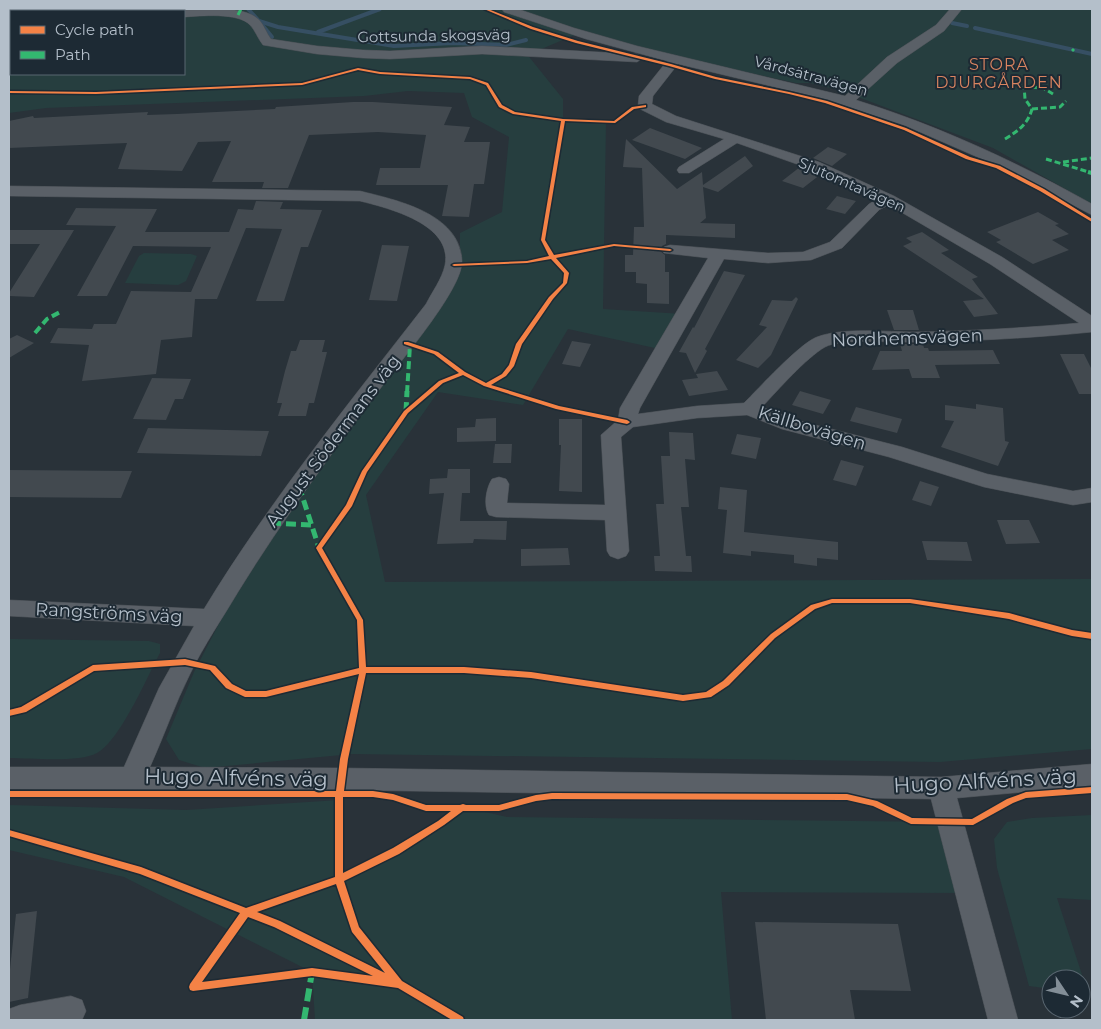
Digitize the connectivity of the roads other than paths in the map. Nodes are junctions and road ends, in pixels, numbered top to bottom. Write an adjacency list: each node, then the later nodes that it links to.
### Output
1 (508, 9): 4 (street, Vårdsätravägen)
2 (956, 9): 5 (street)
3 (185, 13): 4 (street, Gottsunda skogsväg)
4 (671, 58): 5 (street, Vårdsätravägen); 6 (street, Sjutomtavägen)
5 (847, 101): 10 (street, Vårdsätravägen)
6 (735, 138): 7 (street); 9 (street, Sjutomtavägen)
7 (684, 170)
8 (9, 191): 21 (street, August Södermans väg)
9 (889, 199): 12 (street); 13 (street, Sjutomtavägen)
10 (1092, 210)
11 (670, 250): 12 (street)
12 (718, 254): 15 (street)
13 (1092, 326): 14 (street, Nordhemsvägen)
14 (749, 409): 15 (street, Källbovägen); 17 (street, Källbovägen)
15 (627, 422): 18 (street)
16 (499, 484): 18 (street)
17 (1092, 495)
18 (616, 513): 19 (street)
19 (618, 551)
20 (9, 608): 21 (street, Rangströms väg)
21 (210, 618): 23 (street, August Södermans väg)
22 (1092, 775): 25 (street, Hugo Alfvéns väg)
23 (133, 777): 24 (street, Hugo Alfvéns väg); 25 (street, Hugo Alfvéns väg)
24 (9, 778)
25 (941, 788): 28 (street)
26 (71, 1010): 27 (street)
27 (20, 1020)
28 (1004, 1020)

